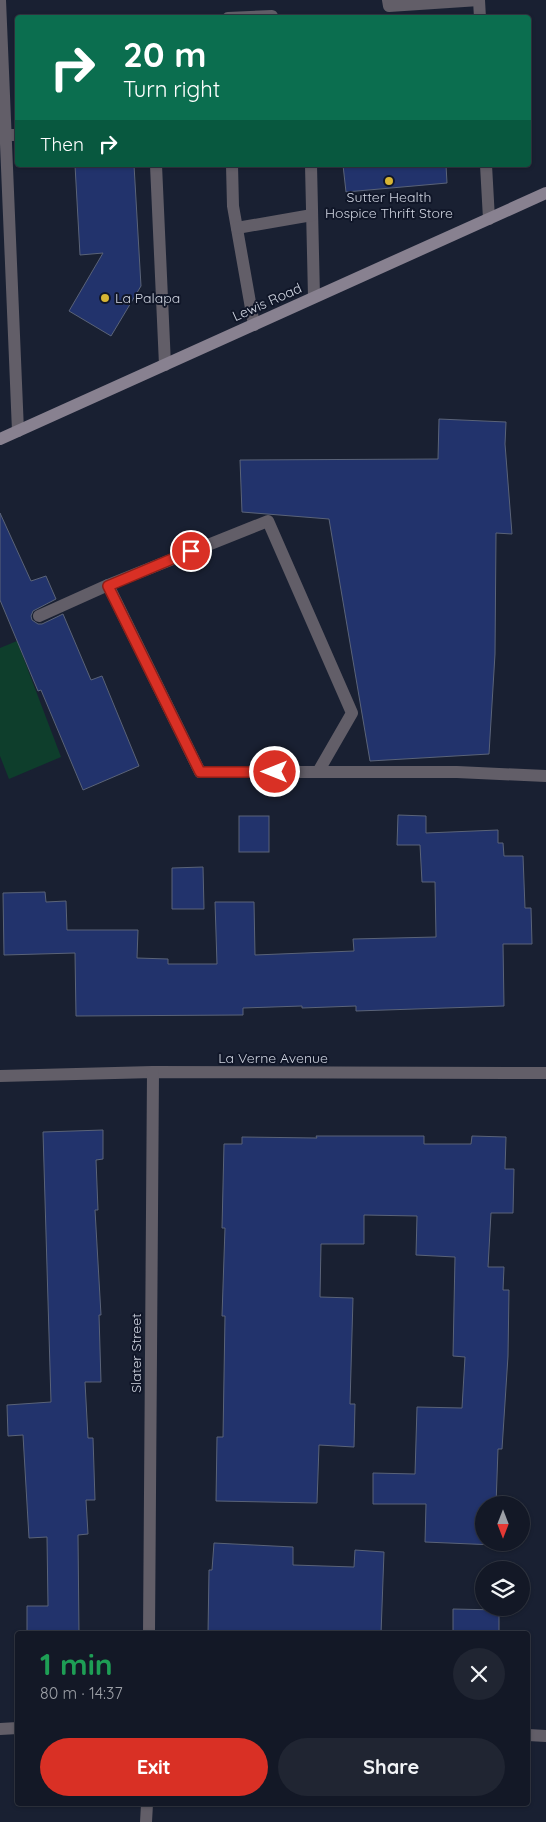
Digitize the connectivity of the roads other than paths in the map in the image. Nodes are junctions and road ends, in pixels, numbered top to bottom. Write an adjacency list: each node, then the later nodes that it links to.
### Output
1 (0, 0): 5 (street)
2 (388, 0): 3 (street)
3 (479, 0): 4 (street)
4 (480, 15)
5 (11, 135): 17 (street)
6 (156, 167): 16 (street)
7 (232, 167): 13 (street)
8 (311, 167): 11 (street)
9 (486, 167): 12 (street)
10 (546, 193): 12 (main road, Lewis Road)
11 (312, 215): 13 (street); 14 (street)
12 (489, 219): 14 (main road, Lewis Road)
13 (237, 228): 15 (street)
14 (314, 297): 15 (main road, Lewis Road)
15 (254, 325): 16 (main road, Lewis Road)
16 (165, 364): 17 (main road, Lewis Road)
17 (18, 431): 18 (main road, Lewis Road)
18 (0, 439)
19 (108, 586): 20 (street); 21 (street); 21 (street)
20 (39, 616)
21 (318, 772): 22 (street)
22 (546, 776)
23 (153, 1072): 24 (street, La Verne Avenue); 25 (street, La Verne Avenue); 26 (street, Slater Street)
24 (546, 1073)
25 (0, 1076)
26 (149, 1631)
27 (15, 1728): 28 (street)
28 (0, 1729)
29 (530, 1735): 30 (street)
30 (546, 1736)
31 (147, 1806): 32 (street)
32 (146, 1822)

